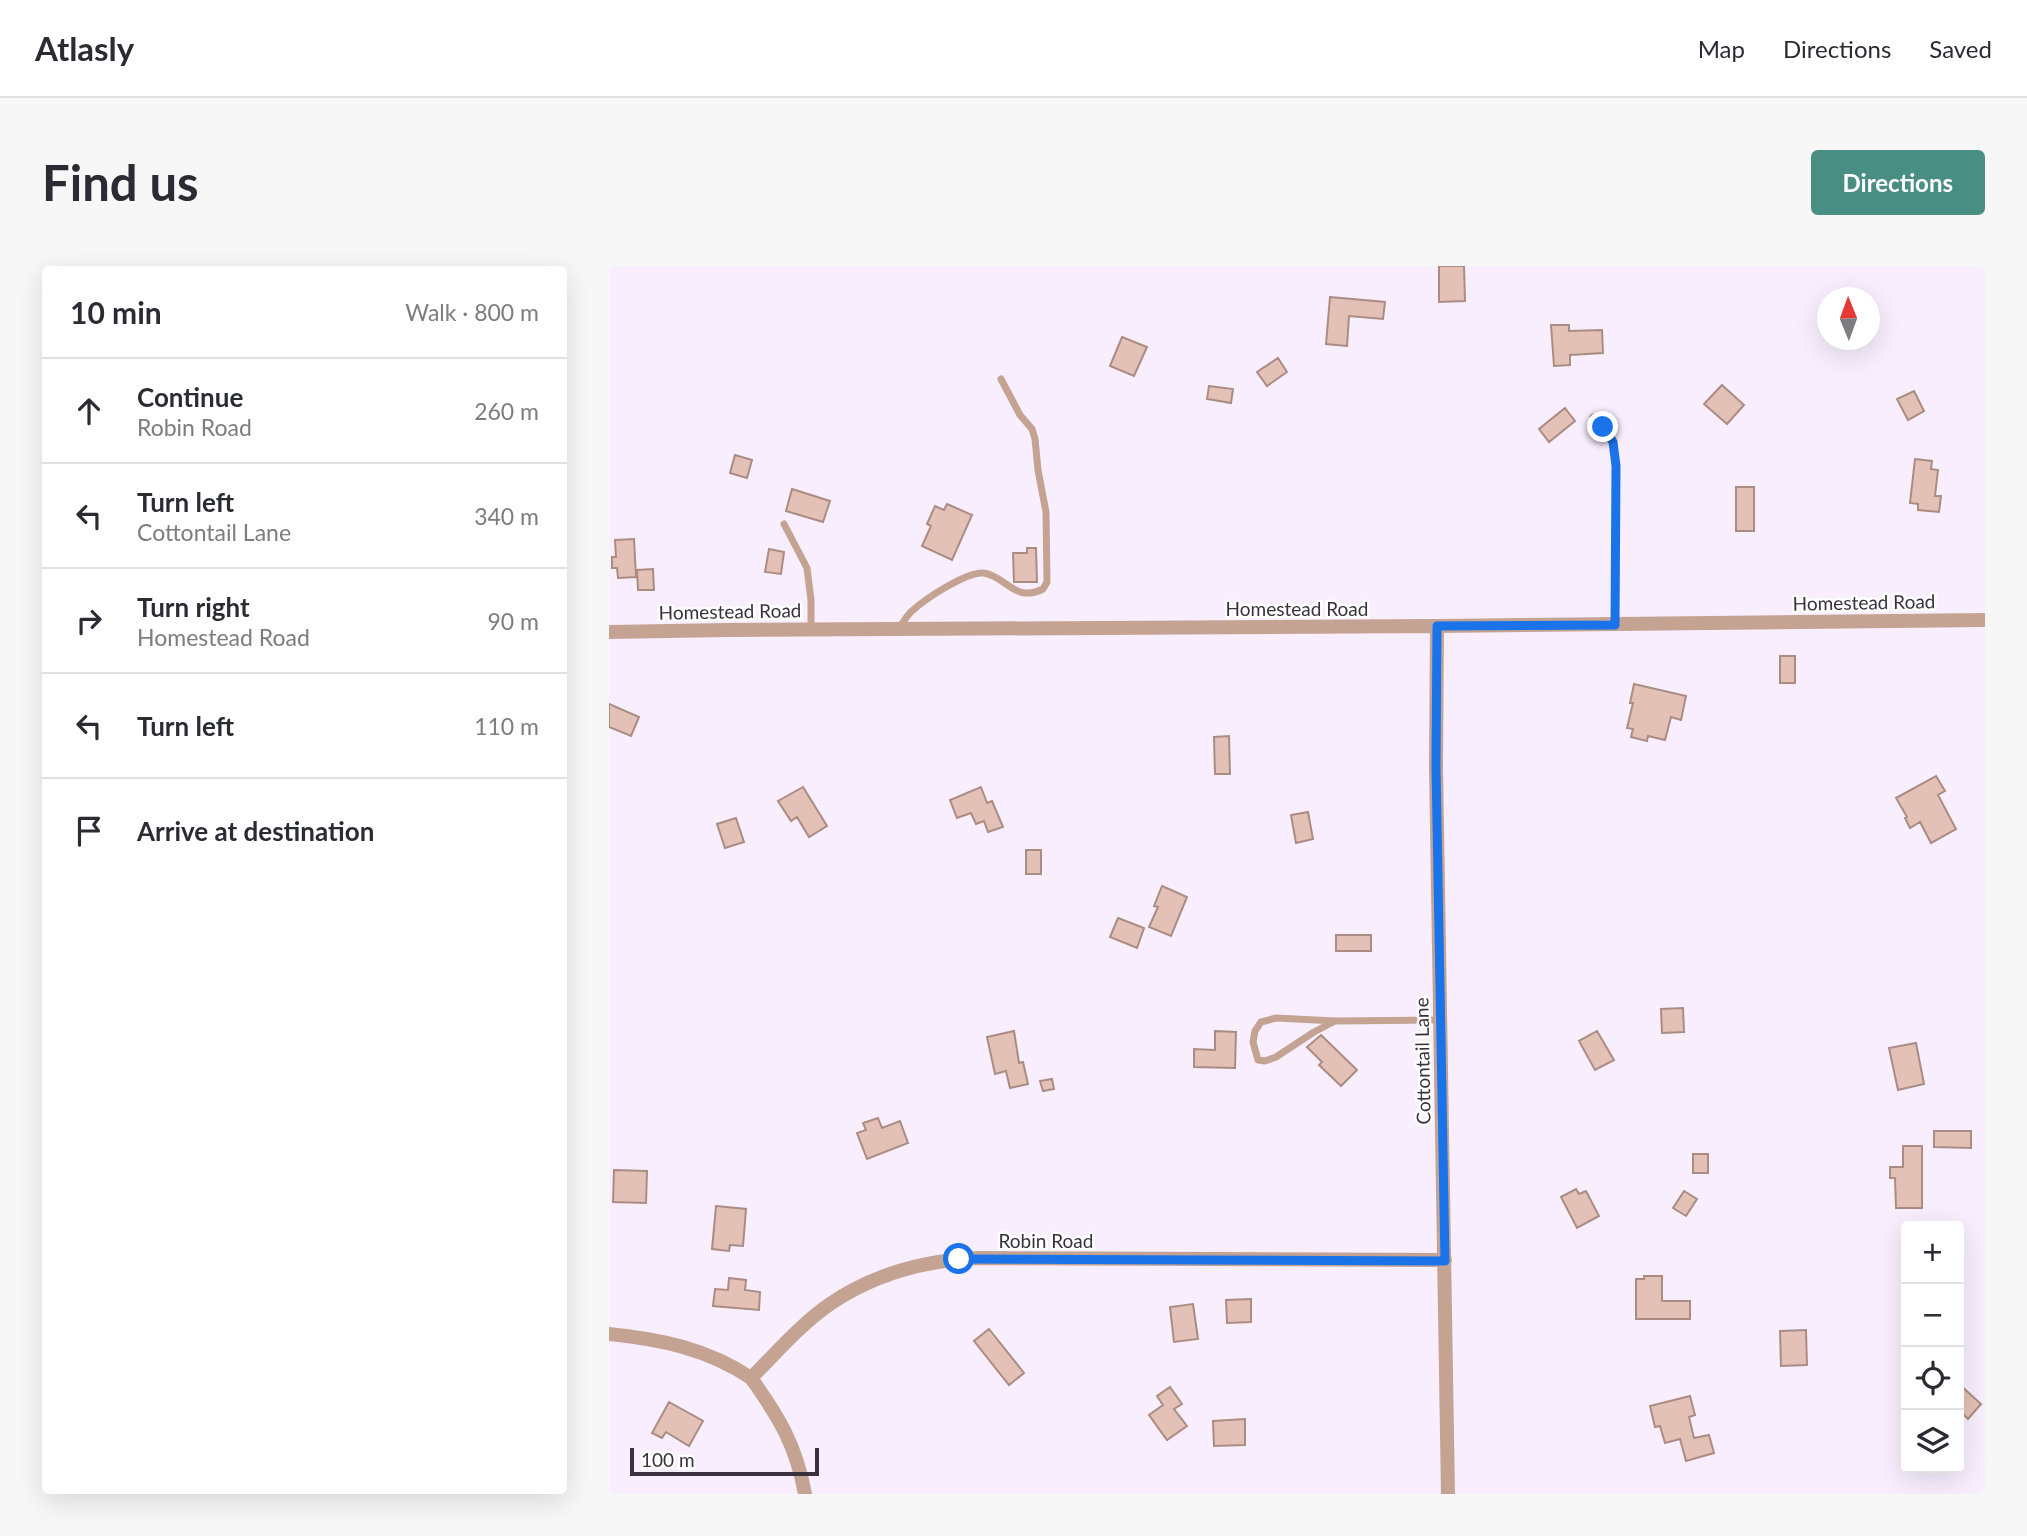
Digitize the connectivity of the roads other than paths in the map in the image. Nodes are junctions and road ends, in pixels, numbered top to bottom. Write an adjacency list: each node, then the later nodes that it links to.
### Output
1 (1001, 379): 8 (lane)
2 (1593, 417): 5 (lane)
3 (784, 524): 7 (lane)
4 (1985, 621): 5 (street, Homestead Road)
5 (1615, 625): 6 (street, Homestead Road)
6 (1437, 626): 8 (street, Homestead Road); 10 (street, Cottontail Lane)
7 (811, 629): 8 (street, Homestead Road); 9 (street, Homestead Road)
8 (899, 629)
9 (609, 632)
10 (1441, 1020): 11 (lane); 12 (street, Cottontail Lane)
11 (1335, 1021): 11 (lane)
12 (1445, 1261): 14 (street, Robin Road); 16 (street, Cottontail Lane)
13 (609, 1334): 14 (street)
14 (751, 1378): 15 (street)
15 (805, 1494)
16 (1448, 1494)

